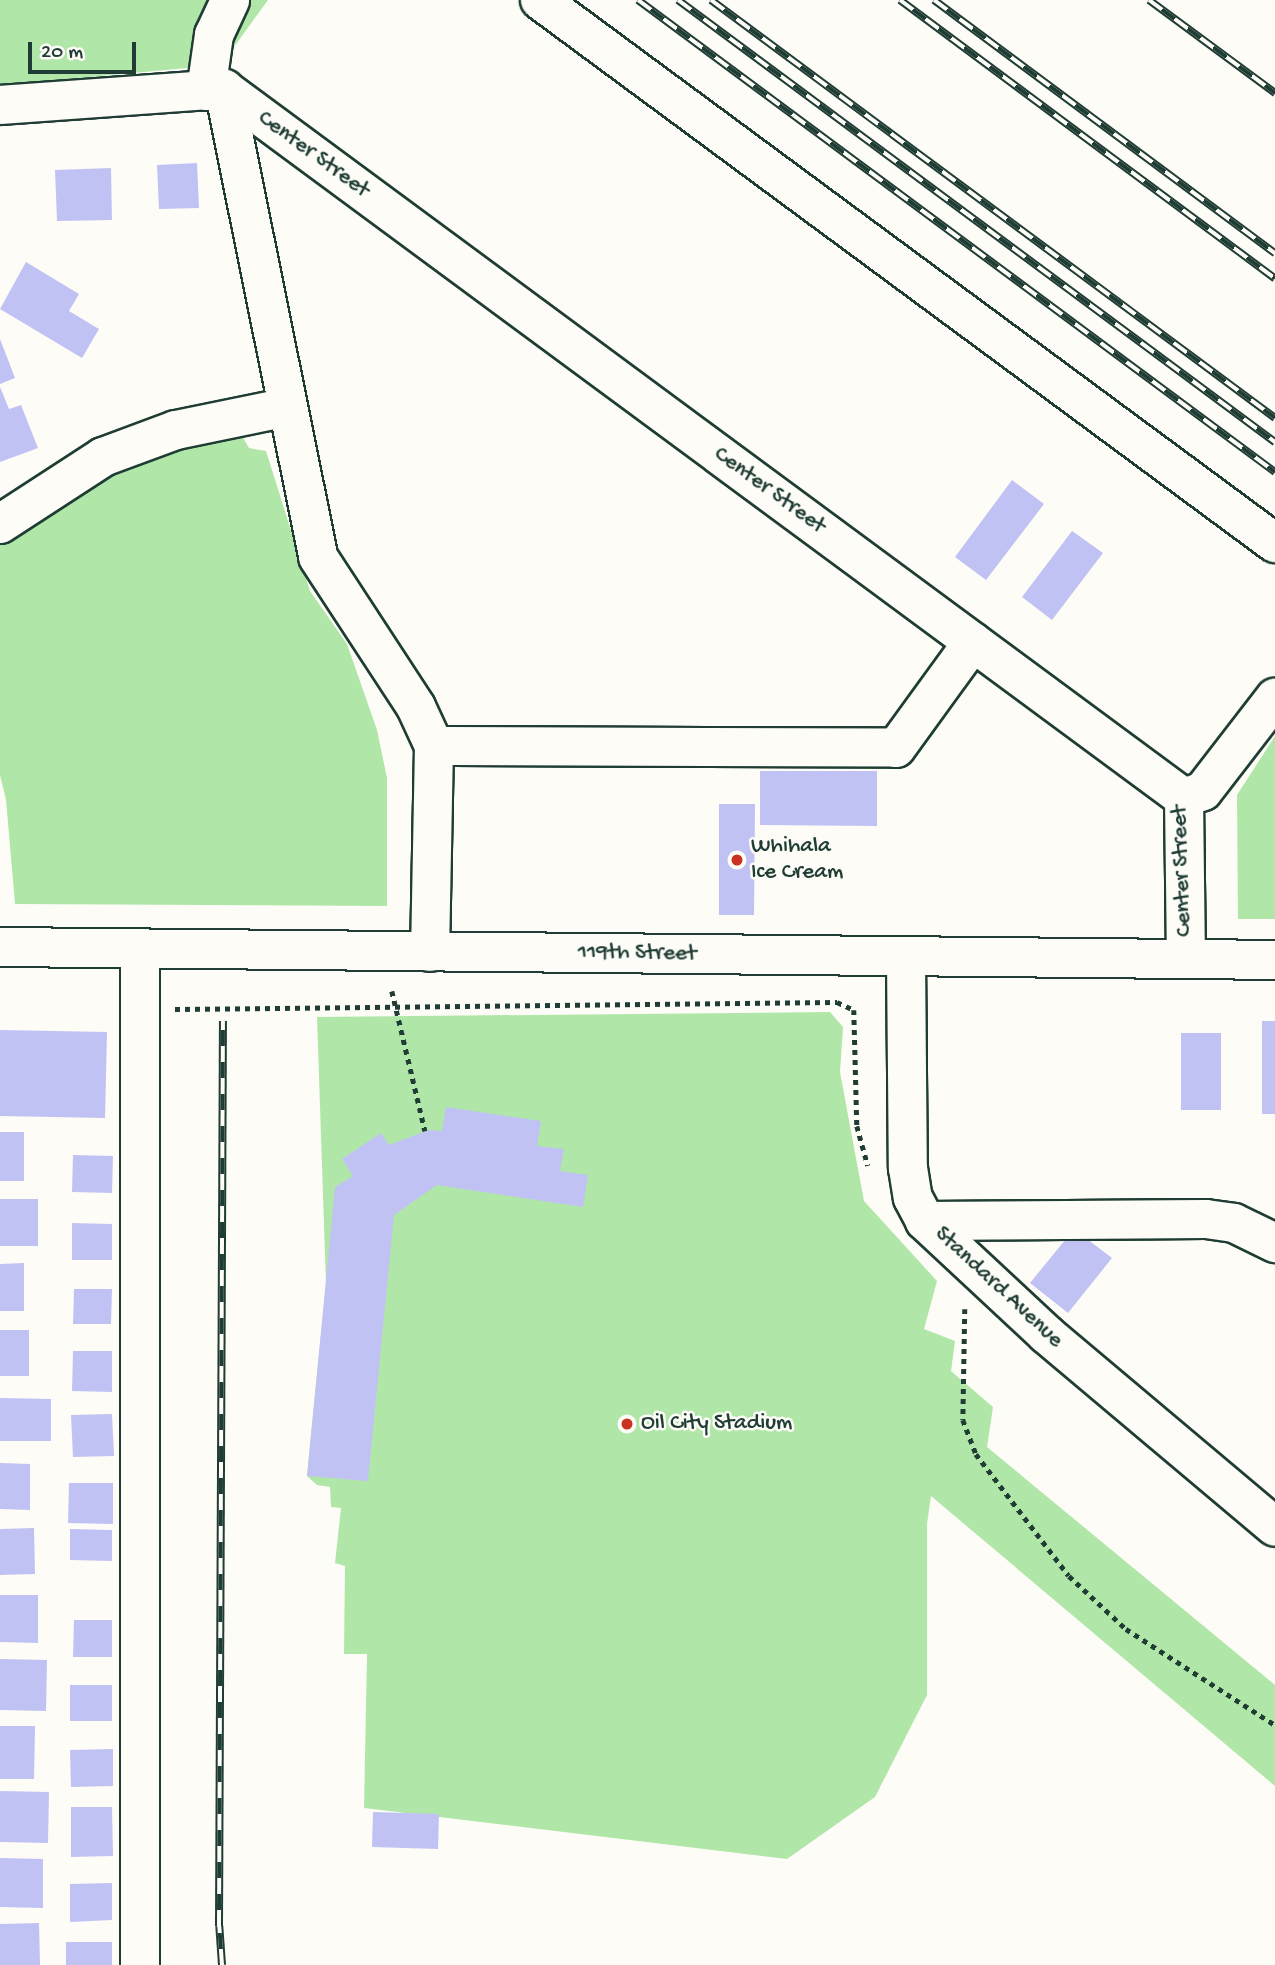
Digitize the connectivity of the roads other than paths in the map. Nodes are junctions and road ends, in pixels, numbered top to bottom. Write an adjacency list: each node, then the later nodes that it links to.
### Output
1 (230, 0): 3 (street)
2 (540, 0): 8 (street)
3 (215, 90): 4 (street); 6 (street, Center Street); 9 (street, Center Street)
4 (0, 105): 5 (street)
5 (0, 117)
6 (288, 407): 7 (street); 11 (street, Center Street)
7 (0, 524)
8 (1275, 543)
9 (973, 642): 11 (street); 12 (street, Center Street)
10 (1275, 698): 12 (street)
11 (434, 746): 15 (street, Center Street)
12 (1184, 798): 17 (street, Center Street)
13 (0, 947): 14 (street, 119th Street)
14 (140, 949): 15 (street, 119th Street); 22 (street)
15 (430, 952): 16 (street, 119th Street)
16 (906, 957): 17 (street, 119th Street); 19 (street, Standard Avenue)
17 (1186, 959): 18 (street, 119th Street)
18 (1275, 960)
19 (925, 1221): 20 (street); 21 (street, Standard Avenue)
20 (1275, 1243)
21 (1275, 1527)
22 (140, 1965)

